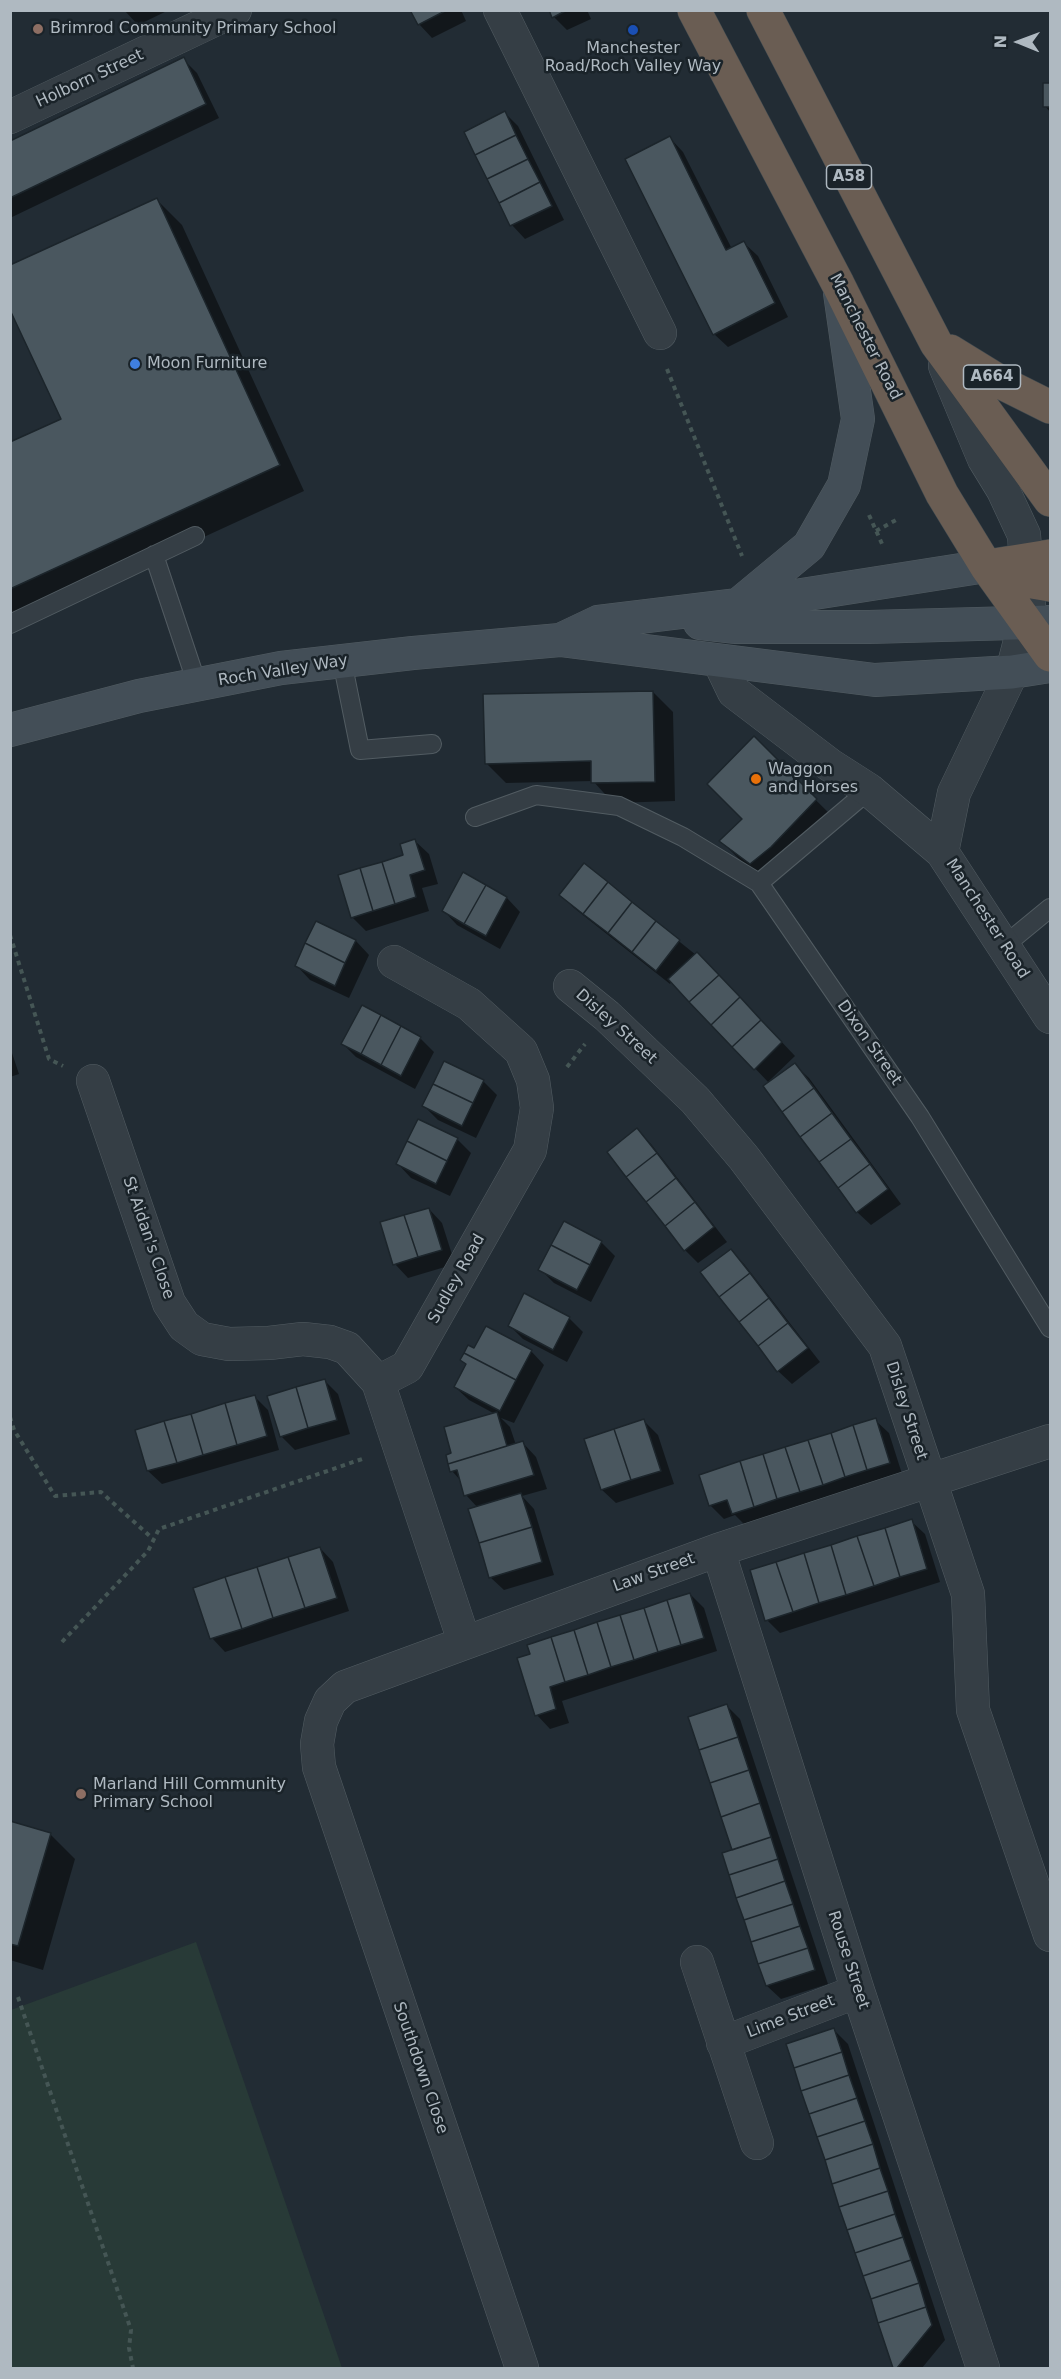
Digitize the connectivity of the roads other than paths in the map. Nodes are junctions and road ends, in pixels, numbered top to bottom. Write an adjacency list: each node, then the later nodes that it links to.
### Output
1 (235, 10): 5 (street, Holborn Street)
2 (500, 10): 7 (street)
3 (694, 10): 6 (highway, Manchester Road)
4 (763, 10): 8 (highway, A58)
5 (10, 117)
6 (838, 284): 13 (highway, Manchester Road); 15 (main road)
7 (660, 333)
8 (936, 343): 9 (highway, A664); 10 (highway, A58); 14 (street)
9 (1050, 407)
10 (1050, 500)
11 (195, 536): 12 (lane)
12 (154, 555): 17 (lane); 24 (lane)
13 (986, 566): 14 (highway); 15 (main road); 16 (highway, Manchester Road)
14 (1038, 570): 16 (street)
15 (723, 612): 16 (main road); 18 (main road); 21 (main road)
16 (1038, 622): 19 (highway, Manchester Road); 23 (street)
17 (10, 624)
18 (560, 640): 20 (main road, Roch Valley Way); 21 (main road)
19 (1050, 655)
20 (342, 661): 24 (main road, Roch Valley Way); 26 (lane)
21 (719, 661): 23 (main road); 27 (street, Manchester Road)
22 (1050, 666): 23 (main road)
23 (1012, 672): 29 (street)
24 (197, 684): 25 (main road, Roch Valley Way)
25 (10, 730)
26 (432, 744)
27 (869, 790): 29 (street, Manchester Road); 30 (lane)
28 (475, 817): 30 (lane)
29 (942, 852): 32 (street, Manchester Road)
30 (759, 883): 37 (lane, Dixon Street)
31 (1050, 908): 32 (lane)
32 (1005, 945): 35 (street, Manchester Road)
33 (394, 962): 38 (street, Sudley Road)
34 (570, 986): 40 (street, Disley Street)
35 (1050, 1017)
36 (93, 1081): 38 (street, St Aidan's Close)
37 (1050, 1328)
38 (378, 1382): 42 (street)
39 (1050, 1441): 40 (street, Law Street)
40 (929, 1481): 41 (street, Law Street); 44 (street, Disley Street)
41 (718, 1550): 42 (street, Law Street); 46 (street, Rouse Street)
42 (464, 1641): 43 (street, Law Street)
43 (319, 1767): 49 (street, Southdown Close)
44 (1050, 1935)
45 (697, 1962): 47 (street)
46 (858, 1991): 47 (street, Lime Street); 50 (street, Rouse Street)
47 (723, 2043): 48 (street)
48 (757, 2143)
49 (522, 2368)
50 (983, 2368)

